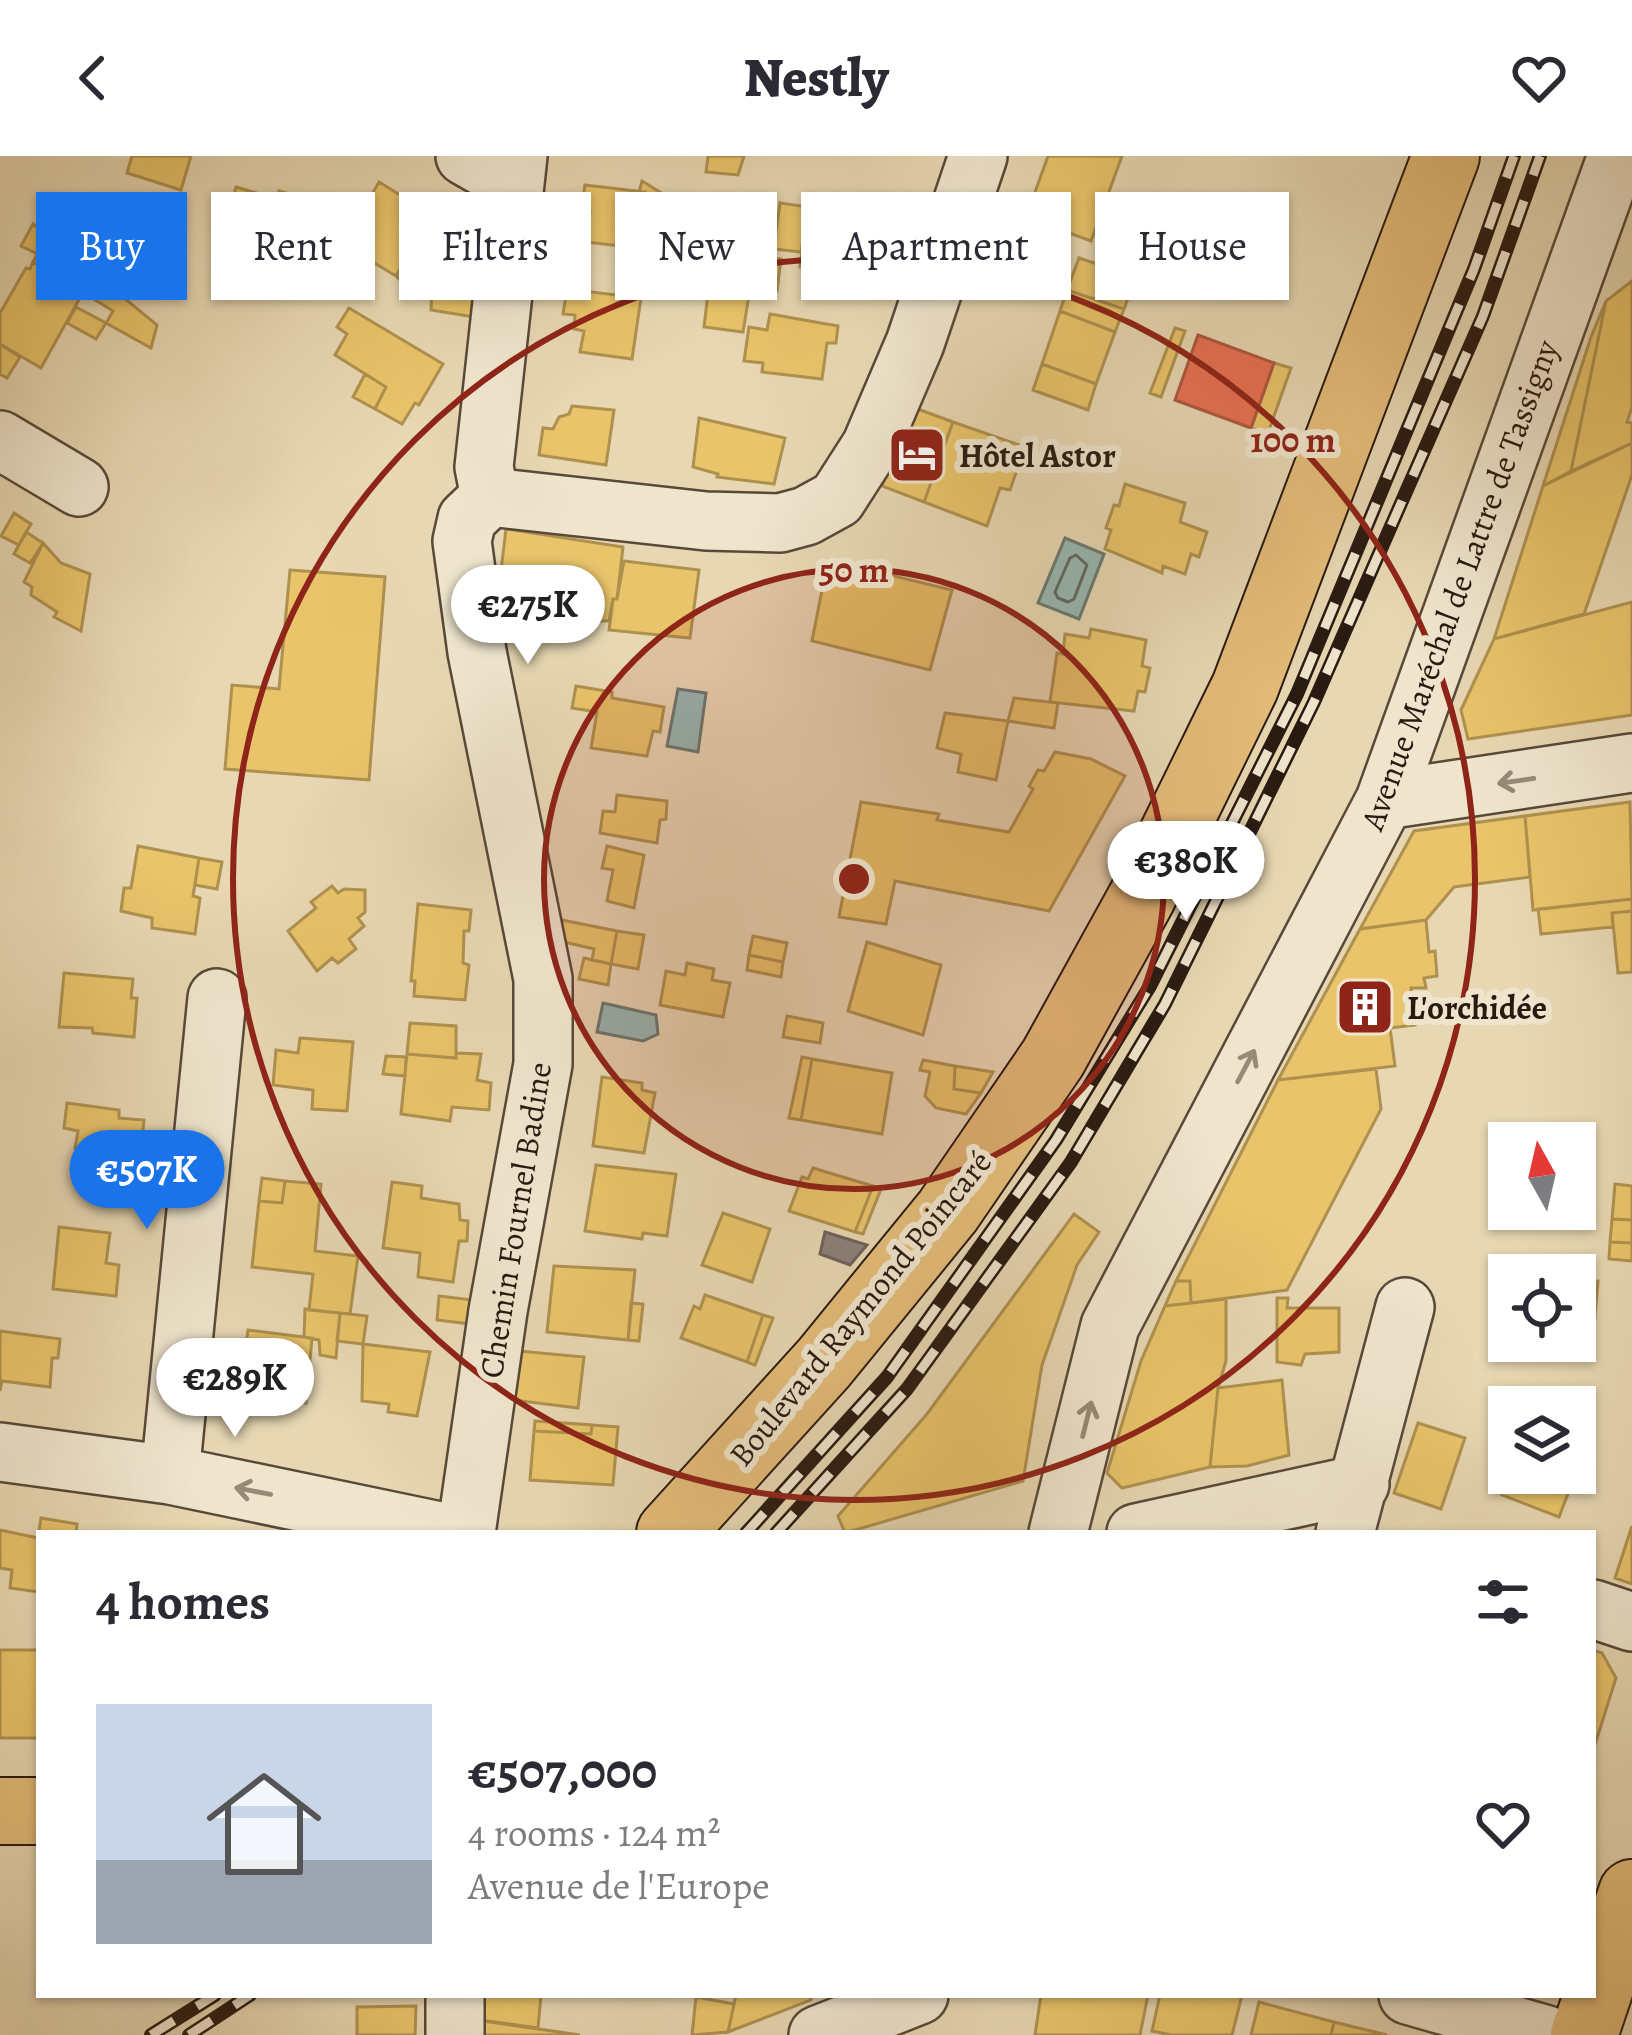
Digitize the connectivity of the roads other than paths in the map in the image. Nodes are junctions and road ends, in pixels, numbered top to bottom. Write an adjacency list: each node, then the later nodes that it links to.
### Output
1 (465, 156): 5 (street)
2 (978, 156): 9 (street)
3 (1446, 156): 19 (main road, Boulevard Raymond Poincaré)
4 (1617, 156): 6 (street, Avenue Maréchal de Lattre de Tassigny)
5 (516, 170): 9 (street)
6 (1613, 213): 11 (street, Avenue Maréchal de Lattre de Tassigny)
7 (0, 440): 8 (street)
8 (79, 488)
9 (490, 497): 18 (street, Chemin Fournel Badine)
10 (1632, 764): 11 (street, one-way to 11)
11 (1385, 800): 20 (street, Avenue Maréchal de Lattre de Tassigny, one-way to 11)
12 (217, 998): 15 (street)
13 (1405, 1307): 16 (street)
14 (0, 1452): 15 (street)
15 (170, 1475): 17 (street, one-way to 15)
16 (1359, 1517): 21 (street)
17 (435, 1530)
18 (466, 1530)
19 (673, 1530)
20 (1059, 1530)
21 (1178, 1530)
22 (1596, 1610): 23 (street)
23 (1632, 1622)
24 (36, 1810): 25 (main road)
25 (0, 1811)
26 (1632, 1892): 33 (main road)
27 (455, 1998): 30 (street)
28 (911, 1998): 31 (street)
29 (1418, 1998): 32 (street)
30 (455, 2035)
31 (818, 2035)
32 (1547, 2035)
33 (1584, 2035)

